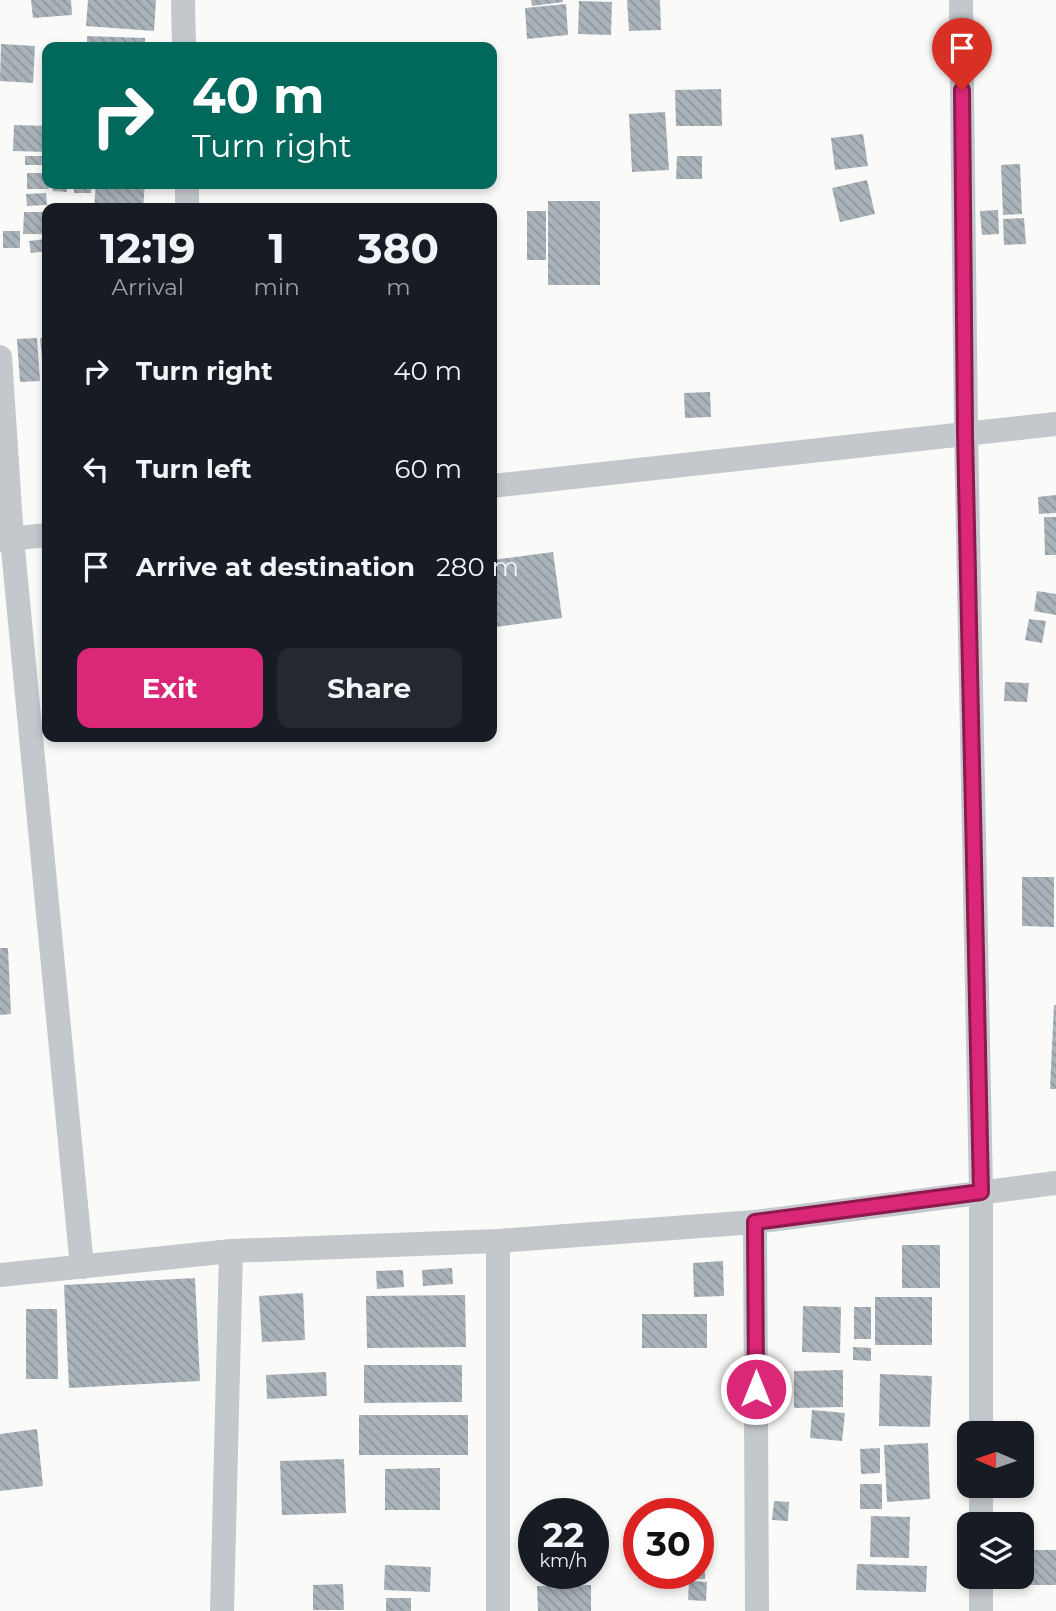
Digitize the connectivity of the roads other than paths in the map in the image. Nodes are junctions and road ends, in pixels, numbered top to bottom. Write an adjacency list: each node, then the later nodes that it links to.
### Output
1 (183, 0): 3 (street)
2 (961, 0): 6 (street)
3 (184, 42)
4 (0, 357): 9 (street)
5 (1056, 424): 6 (street)
6 (965, 433): 7 (street); 11 (street)
7 (497, 485)
8 (42, 536): 9 (street)
9 (6, 540): 15 (street)
10 (1056, 1183): 11 (street)
11 (981, 1192): 12 (street); 17 (street)
12 (755, 1222): 13 (street); 21 (street)
13 (498, 1241): 14 (street); 20 (street)
14 (231, 1251): 15 (street); 19 (street)
15 (82, 1266): 16 (street)
16 (0, 1275)
17 (981, 1421)
18 (981, 1589): 22 (street)
19 (222, 1611)
20 (498, 1611)
21 (757, 1611)
22 (982, 1611)

